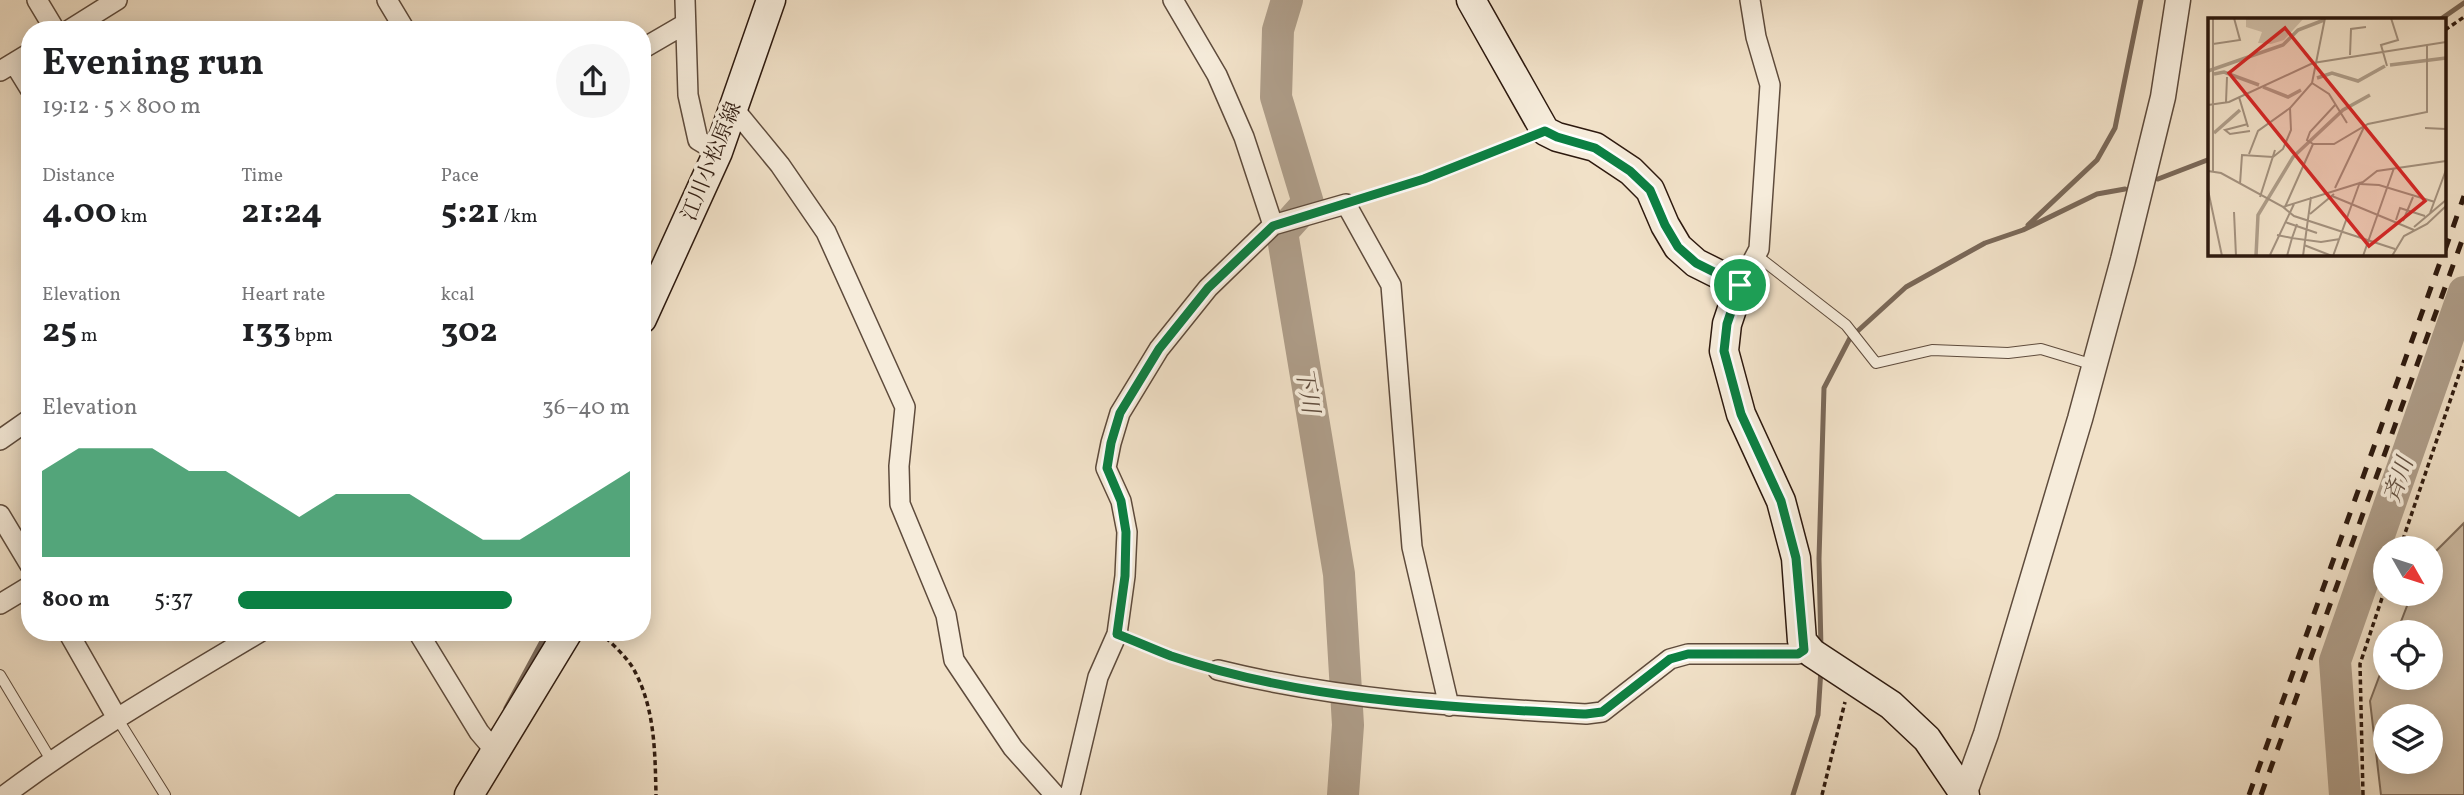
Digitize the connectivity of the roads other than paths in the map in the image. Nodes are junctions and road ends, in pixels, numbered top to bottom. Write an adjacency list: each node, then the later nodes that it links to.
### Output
1 (37, 0): 10 (street)
2 (117, 0): 11 (street)
3 (387, 0): 12 (street)
4 (685, 0): 13 (street)
5 (771, 0): 15 (main road, 江川小松原線)
6 (1172, 0): 17 (street)
7 (1471, 0): 19 (main road)
8 (1750, 0): 18 (street)
9 (2178, 0): 21 (street)
10 (50, 21)
11 (83, 21)
12 (400, 21)
13 (685, 24): 14 (street); 16 (street)
14 (651, 44)
15 (734, 109): 16 (main road, 江川小松原線); 42 (street)
16 (718, 152): 20 (main road, 江川小松原線)
17 (1273, 226): 35 (street); 43 (street)
18 (1756, 255): 19 (street); 21 (lane)
19 (1740, 285): 32 (main road)
20 (651, 298)
21 (2095, 365): 44 (street)
22 (21, 425): 23 (street)
23 (0, 440)
24 (0, 515): 25 (street)
25 (21, 550)
26 (21, 591): 27 (street)
27 (0, 604)
28 (73, 641): 36 (street)
29 (245, 641): 36 (street)
30 (423, 641): 37 (street)
31 (563, 641): 37 (main road)
32 (1806, 648): 35 (street); 44 (main road)
33 (1218, 670): 35 (street)
34 (0, 675): 38 (lane)
35 (1449, 706)
36 (117, 718): 38 (street); 40 (lane)
37 (496, 752): 41 (main road)
38 (51, 760): 39 (street)
39 (5, 795)
40 (165, 795)
41 (469, 795)
42 (1055, 795)
43 (1070, 795)
44 (1964, 795)

